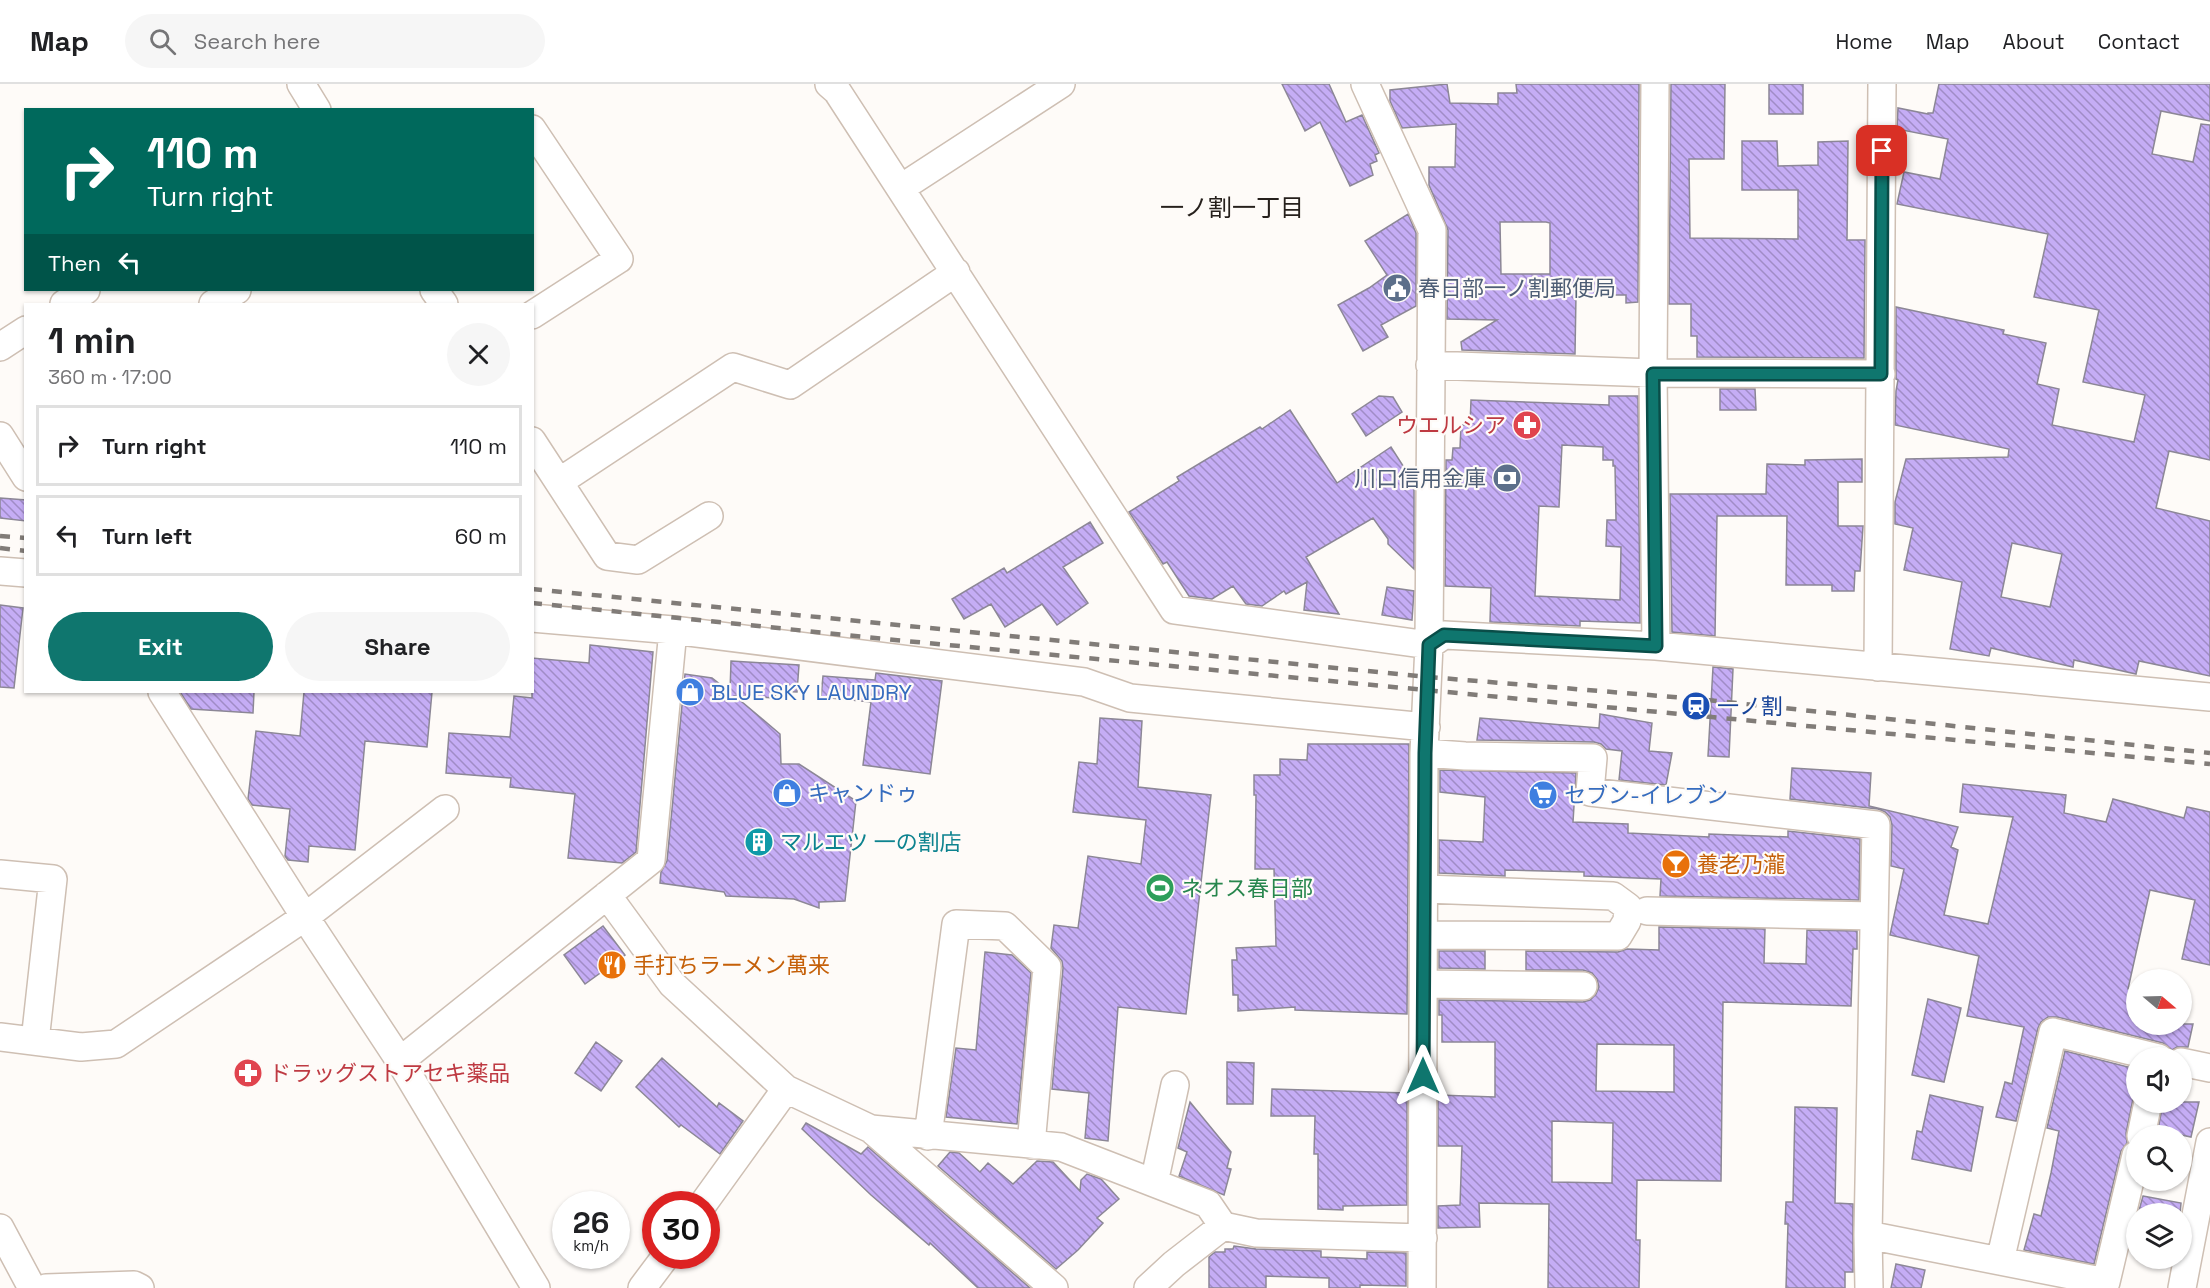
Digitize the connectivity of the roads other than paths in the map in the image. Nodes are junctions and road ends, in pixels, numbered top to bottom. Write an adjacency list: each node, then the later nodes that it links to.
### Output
1 (301, 84): 7 (street)
2 (829, 84): 9 (street)
3 (1061, 84): 9 (street)
4 (1365, 84): 18 (street)
5 (1654, 84): 19 (street)
6 (1882, 84): 20 (street)
7 (316, 108)
8 (534, 132): 15 (street)
9 (901, 188): 10 (street)
10 (956, 272): 24 (street); 30 (street)
11 (84, 291): 13 (street)
12 (235, 291): 14 (street)
13 (66, 303)
14 (215, 303)
15 (534, 314)
16 (24, 331): 17 (street)
17 (0, 347)
18 (1430, 365): 19 (street); 30 (street)
19 (1653, 374): 20 (street); 31 (street)
20 (1881, 374): 32 (street)
21 (0, 436): 23 (street)
22 (534, 444): 24 (street)
23 (24, 474)
24 (559, 482): 25 (street)
25 (708, 516)
26 (0, 571): 27 (street)
27 (24, 573)
28 (534, 618): 29 (street)
29 (673, 630): 35 (street); 39 (street)
30 (1429, 645): 31 (street); 35 (street)
31 (1656, 646): 32 (street)
32 (1878, 668): 34 (street)
33 (163, 693): 42 (street)
34 (2210, 697)
35 (1425, 740): 38 (street); 41 (street)
36 (445, 809): 42 (street)
37 (0, 874): 47 (street)
38 (1425, 889): 43 (street); 43 (street)
39 (607, 895): 49 (street); 53 (street)
40 (1647, 911): 41 (street)
41 (1874, 916): 63 (street)
42 (305, 918): 47 (street); 49 (street)
43 (1424, 935): 44 (street)
44 (1424, 984): 45 (street); 64 (street)
45 (1583, 986)
46 (0, 1037): 47 (street)
47 (35, 1041)
48 (2126, 1050): 65 (street)
49 (400, 1061): 70 (street)
50 (2192, 1064): 51 (street)
51 (2210, 1068)
52 (1175, 1085): 58 (street)
53 (786, 1089): 54 (street); 59 (street)
54 (872, 1130): 55 (street); 72 (street)
55 (928, 1136): 57 (street); 57 (street)
56 (2210, 1142): 76 (street)
57 (1031, 1145): 58 (street)
58 (1154, 1184): 61 (street)
59 (712, 1191)
60 (2127, 1191): 65 (street)
61 (1223, 1226): 64 (street); 73 (street)
62 (0, 1228): 67 (street)
63 (1868, 1235): 65 (street); 75 (street)
64 (1423, 1238): 74 (street)
65 (2000, 1261)
66 (656, 1269): 71 (street)
67 (32, 1288)
68 (46, 1288): 69 (street)
69 (140, 1288)
70 (536, 1288)
71 (642, 1288)
72 (1054, 1288)
73 (1148, 1288)
74 (1422, 1288)
75 (1869, 1288)
76 (2182, 1288)

